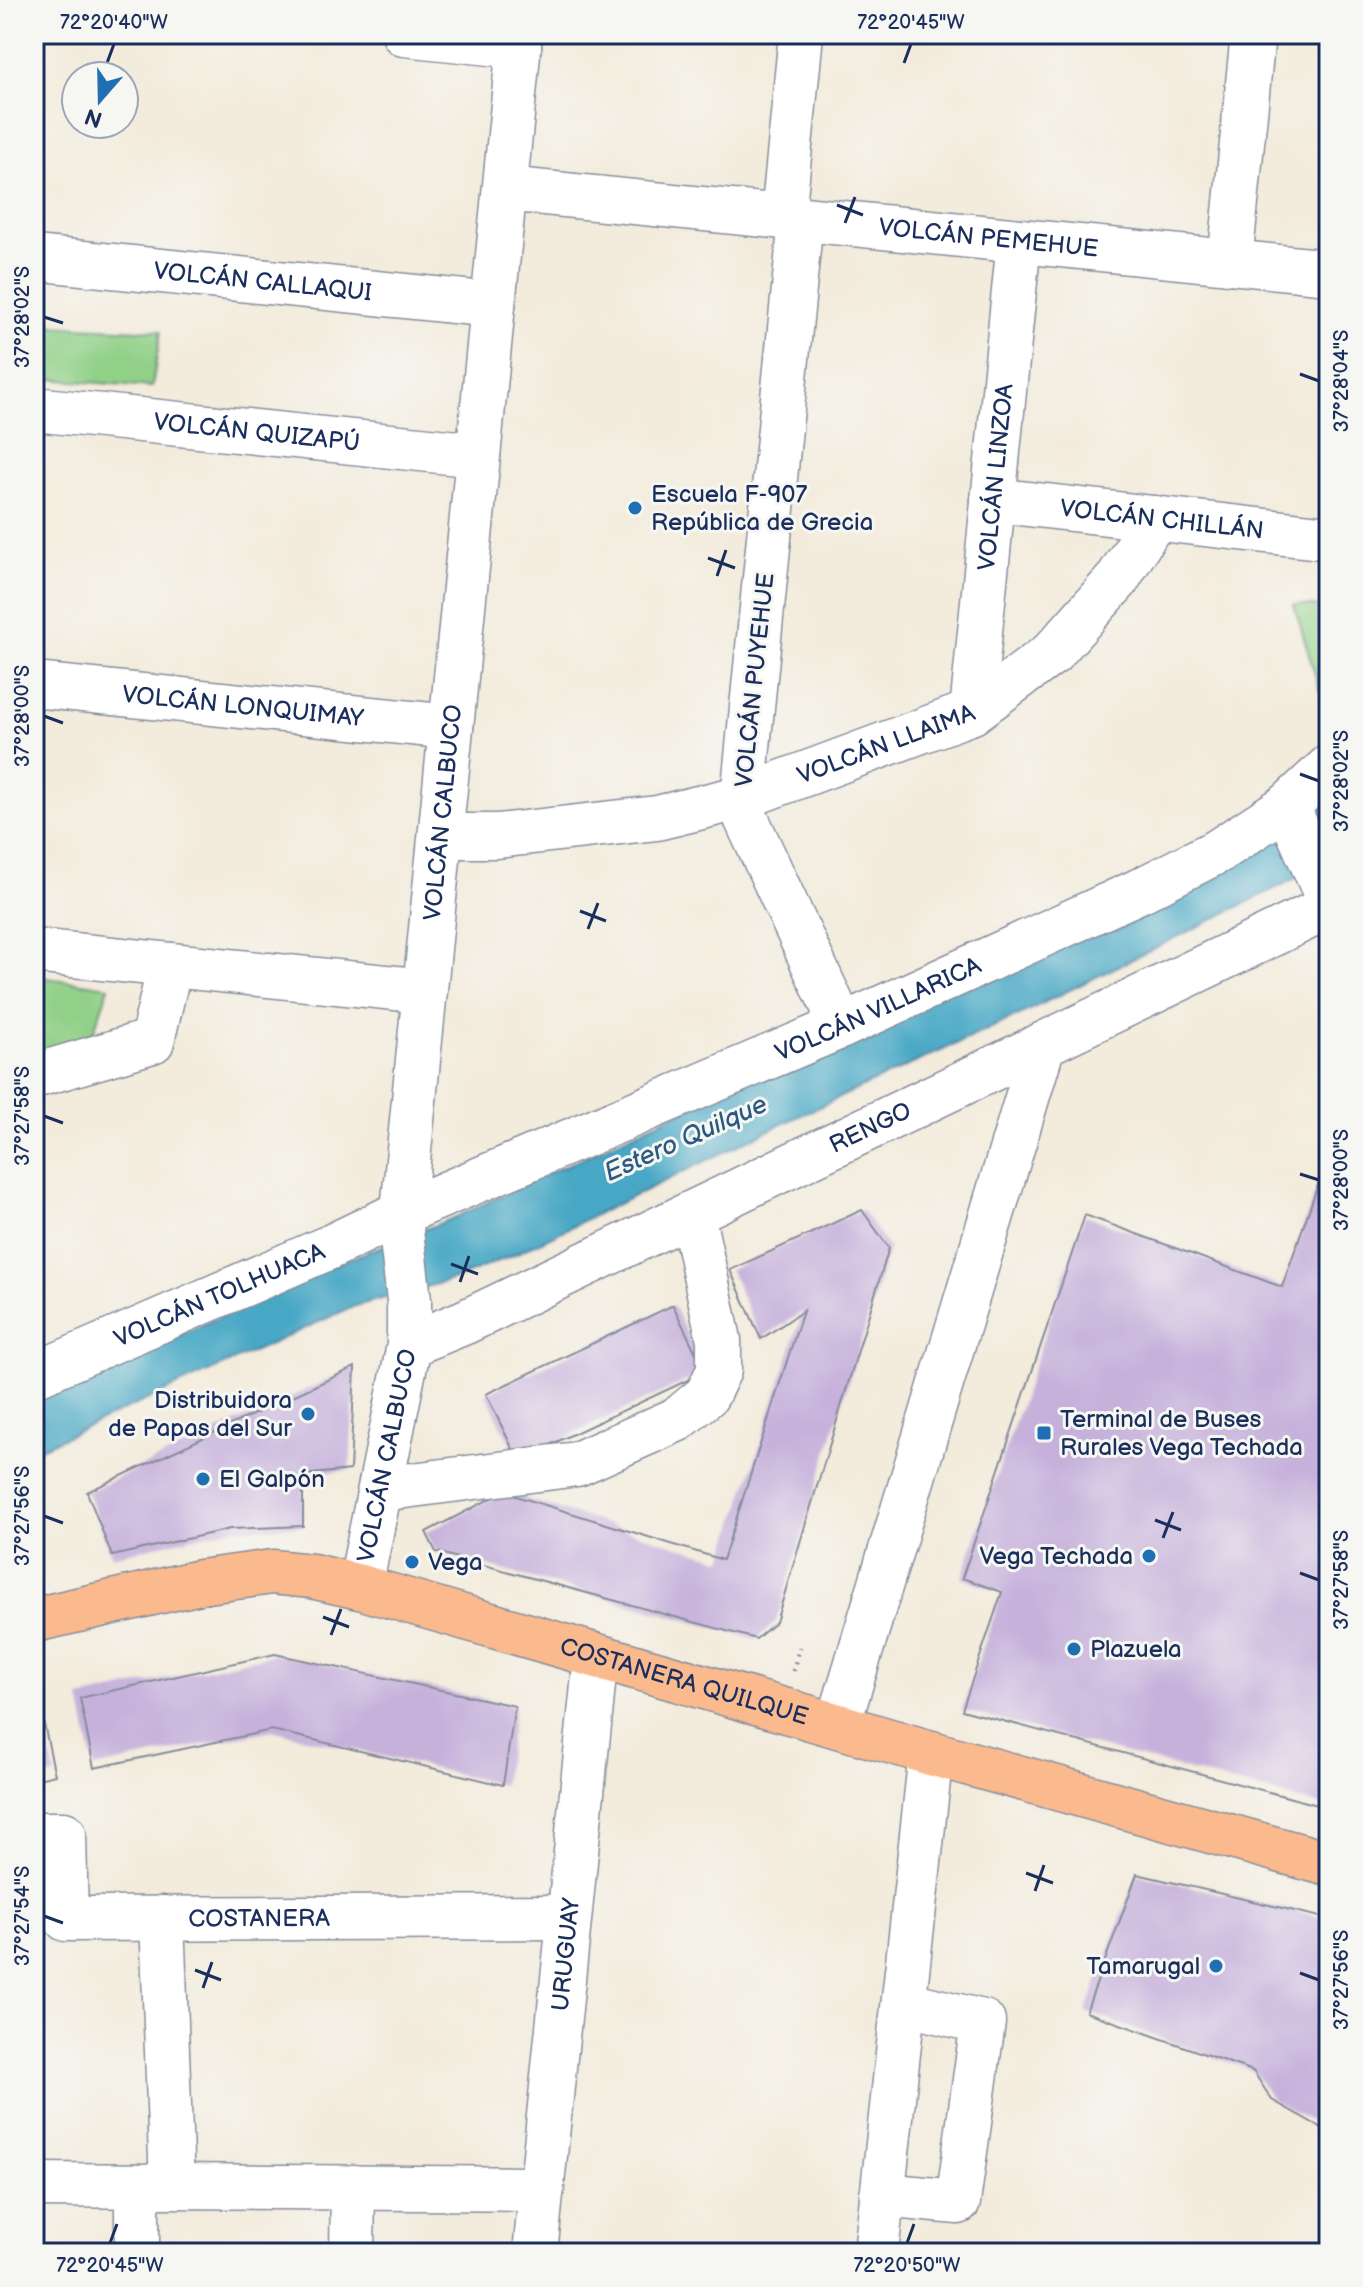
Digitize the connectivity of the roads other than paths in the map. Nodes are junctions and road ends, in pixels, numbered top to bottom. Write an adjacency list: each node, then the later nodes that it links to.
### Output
1 (404, 34): 4 (street)
2 (801, 34): 6 (street, VOLCÁN PUYEHUE)
3 (1253, 34): 9 (street)
4 (520, 40): 5 (street, VOLCÁN CALBUCO)
5 (505, 189): 6 (street, VOLCÁN PEMEHUE); 11 (street, VOLCÁN CALBUCO)
6 (792, 218): 7 (street, VOLCÁN PEMEHUE); 21 (street, VOLCÁN PUYEHUE)
7 (1019, 241): 9 (street, VOLCÁN PEMEHUE); 14 (street, VOLCÁN LINZOA)
8 (34, 258): 11 (street, VOLCÁN CALLAQUI)
9 (1230, 262): 10 (street, VOLCÁN PEMEHUE)
10 (1329, 272)
11 (493, 305): 13 (street, VOLCÁN CALBUCO)
12 (34, 409): 13 (street, VOLCÁN QUIZAPÚ)
13 (478, 455): 19 (street, VOLCÁN CALBUCO)
14 (993, 500): 15 (street, VOLCÁN CHILLÁN); 18 (street, VOLCÁN LINZOA)
15 (1155, 518): 16 (street, VOLCÁN CHILLÁN); 18 (street, VOLCÁN LLAIMA)
16 (1329, 538)
17 (34, 685): 19 (street, VOLCÁN LONQUIMAY)
18 (972, 712): 21 (street, VOLCÁN LLAIMA)
19 (451, 727): 23 (street, VOLCÁN CALBUCO)
20 (1329, 767): 22 (street, VOLCÁN VILLARICA)
21 (743, 797): 23 (street, VOLCÁN LLAIMA); 28 (street, VOLCÁN PUYEHUE)
22 (1290, 812): 24 (street); 28 (street, VOLCÁN VILLARICA)
23 (441, 836): 27 (street, VOLCÁN CALBUCO)
24 (1326, 895): 29 (street, RENGO)
25 (34, 951): 26 (street)
26 (170, 965): 27 (street); 30 (street)
27 (425, 991): 32 (street, VOLCÁN CALBUCO)
28 (842, 1026): 32 (street, VOLCÁN VILLARICA)
29 (1043, 1045): 31 (street, RENGO); 39 (street)
30 (34, 1076)
31 (692, 1213): 33 (street, RENGO); 35 (street)
32 (402, 1222): 33 (street, VOLCÁN CALBUCO); 34 (street, VOLCÁN TOLHUACA)
33 (409, 1345): 35 (street, VOLCÁN CALBUCO)
34 (34, 1375)
35 (381, 1489): 36 (street, VOLCÁN CALBUCO)
36 (360, 1587): 37 (main road, COSTANERA QUILQUE); 38 (main road, COSTANERA QUILQUE)
37 (34, 1620)
38 (596, 1656): 39 (main road, COSTANERA QUILQUE); 43 (street, URUGUAY)
39 (838, 1726): 40 (main road, COSTANERA QUILQUE)
40 (931, 1753): 42 (main road, COSTANERA QUILQUE); 45 (street)
41 (34, 1834): 44 (street, COSTANERA)
42 (1329, 1864)
43 (569, 1917): 44 (street, COSTANERA); 49 (street, URUGUAY)
44 (162, 1918): 47 (street)
45 (904, 2003): 50 (street); 50 (street)
46 (34, 2185): 47 (street)
47 (155, 2186): 48 (street); 51 (street)
48 (353, 2187): 49 (street); 52 (street)
49 (542, 2189): 53 (street, URUGUAY)
50 (882, 2195): 54 (street)
51 (137, 2253)
52 (352, 2253)
53 (535, 2253)
54 (876, 2253)

